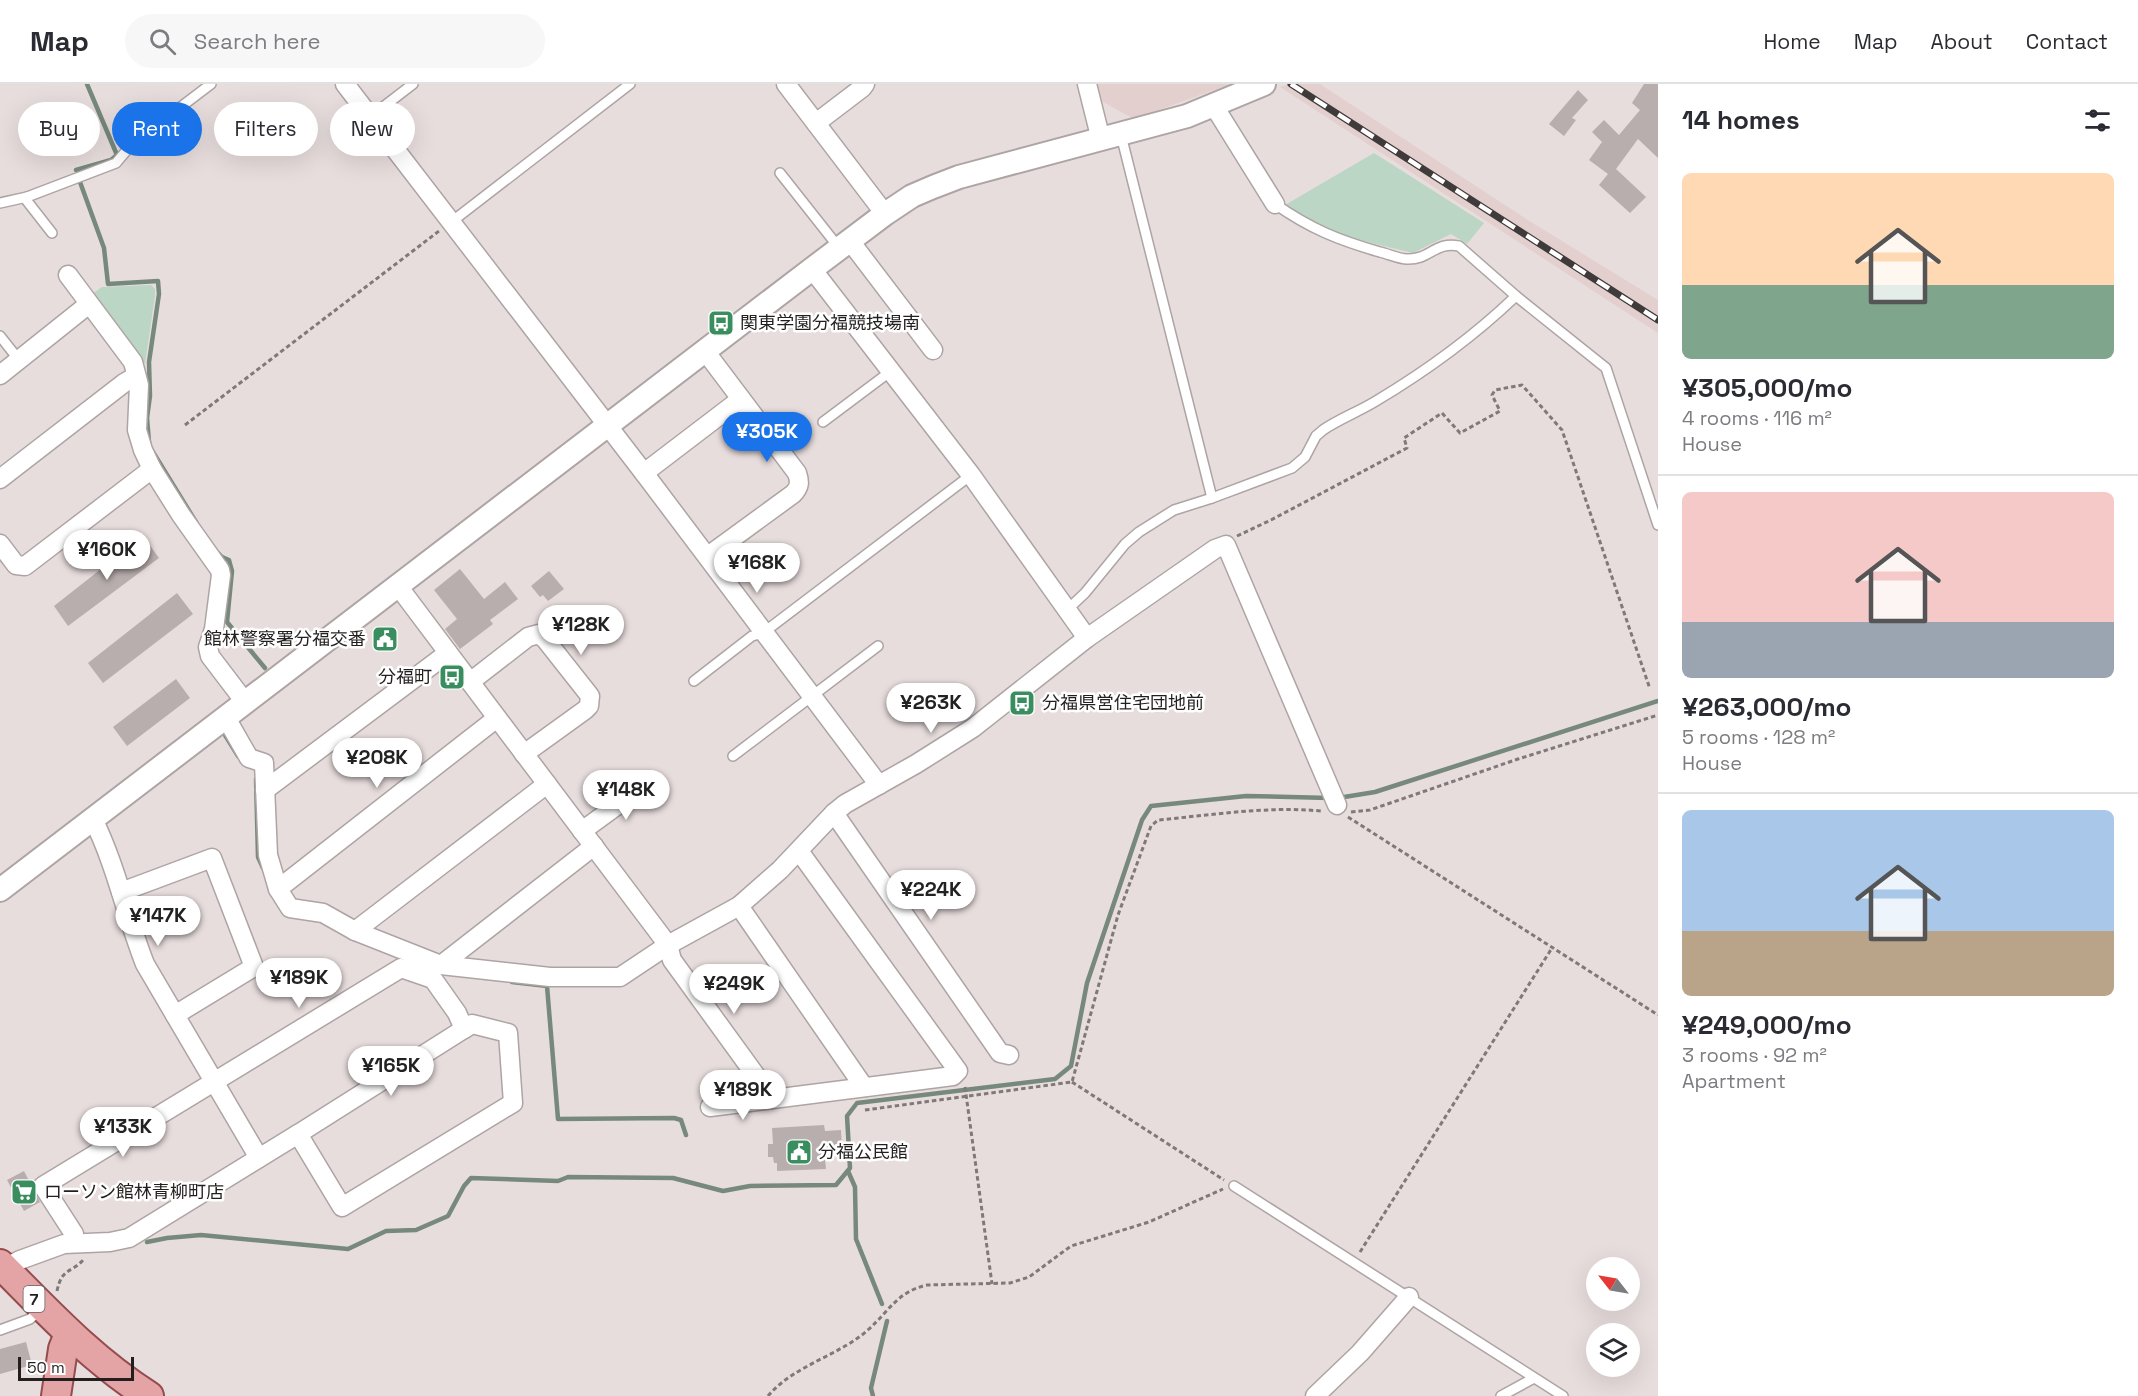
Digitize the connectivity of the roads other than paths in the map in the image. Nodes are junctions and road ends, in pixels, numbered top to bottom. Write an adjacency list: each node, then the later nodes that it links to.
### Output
1 (211, 84): 16 (lane)
2 (345, 84): 9 (street)
3 (413, 84): 10 (lane)
4 (630, 84): 20 (lane)
5 (786, 84): 12 (street)
6 (865, 84): 12 (street)
7 (1086, 84): 13 (street)
8 (1255, 86): 11 (street)
9 (359, 102)
10 (390, 102)
11 (1214, 106): 13 (street); 18 (street)
12 (816, 123): 19 (street)
13 (1111, 137): 19 (street); 41 (lane)
14 (399, 156): 20 (street)
15 (780, 173): 22 (lane)
16 (27, 197): 17 (lane); 21 (lane)
17 (0, 203)
18 (1275, 204): 25 (lane)
19 (885, 214): 22 (street)
20 (450, 223): 36 (street)
21 (52, 233)
22 (845, 245): 23 (street); 28 (street)
23 (812, 269): 29 (street); 31 (street)
24 (68, 275): 26 (street)
25 (1516, 296): 41 (lane); 42 (lane)
26 (89, 304): 30 (street); 33 (street)
27 (0, 336): 30 (lane)
28 (933, 350)
29 (705, 351): 34 (street); 36 (street)
30 (19, 360): 32 (street)
31 (891, 370): 35 (lane); 39 (street)
32 (0, 375)
33 (136, 375): 37 (street); 40 (street)
34 (741, 399): 38 (street); 44 (street)
35 (823, 422)
36 (608, 425): 38 (street); 45 (street)
37 (152, 469): 43 (street); 54 (street)
38 (644, 473): 44 (street)
39 (971, 475): 46 (street); 47 (lane)
40 (0, 479)
41 (1212, 498): 46 (lane)
42 (1658, 525)
43 (0, 544)
44 (708, 556): 47 (street)
45 (398, 586): 50 (street); 54 (street)
46 (1067, 610): 48 (street)
47 (763, 633): 51 (lane); 53 (street)
48 (1087, 638): 61 (street); 63 (street)
49 (878, 646): 53 (lane)
50 (448, 653): 52 (street); 62 (street)
51 (694, 681)
52 (470, 682): 56 (street); 57 (street)
53 (812, 695): 58 (lane); 61 (street)
54 (245, 702): 55 (street)
55 (225, 716): 62 (street); 65 (street)
56 (497, 718): 57 (street); 69 (street)
57 (524, 754): 60 (street)
58 (734, 756)
59 (649, 782): 66 (street)
60 (547, 784): 66 (street); 73 (street)
61 (879, 785): 64 (street)
62 (265, 790): 69 (street)
63 (1336, 803)
64 (834, 813): 68 (street); 78 (street)
65 (93, 819): 70 (street); 71 (street)
66 (582, 831): 67 (street)
67 (594, 846): 74 (street); 75 (street)
68 (799, 851): 72 (street); 80 (street)
69 (278, 889): 73 (street)
70 (0, 890)
71 (121, 892): 76 (street); 76 (street)
72 (739, 906): 74 (street); 80 (street)
73 (356, 932): 75 (street)
74 (668, 945): 75 (street); 81 (street)
75 (441, 965)
76 (175, 1015): 79 (street)
77 (464, 1029): 79 (street); 83 (street); 83 (street)
78 (1009, 1055)
79 (215, 1081): 84 (street); 86 (street)
80 (864, 1087): 81 (street)
81 (772, 1098): 82 (street)
82 (710, 1107)
83 (298, 1134): 84 (street)
84 (259, 1158): 86 (street)
85 (1234, 1186): 88 (lane)
86 (75, 1242): 87 (street)
87 (2, 1266): 89 (main road, 7)
88 (1409, 1297): 92 (lane); 95 (street)
89 (50, 1302): 90 (lane); 91 (main road, 7)
90 (0, 1330)
91 (69, 1334): 93 (main road); 94 (main road, 7)
92 (1534, 1378): 96 (lane); 97 (lane)
93 (56, 1396)
94 (149, 1396)
95 (1315, 1396)
96 (1501, 1396)
97 (1563, 1396)

